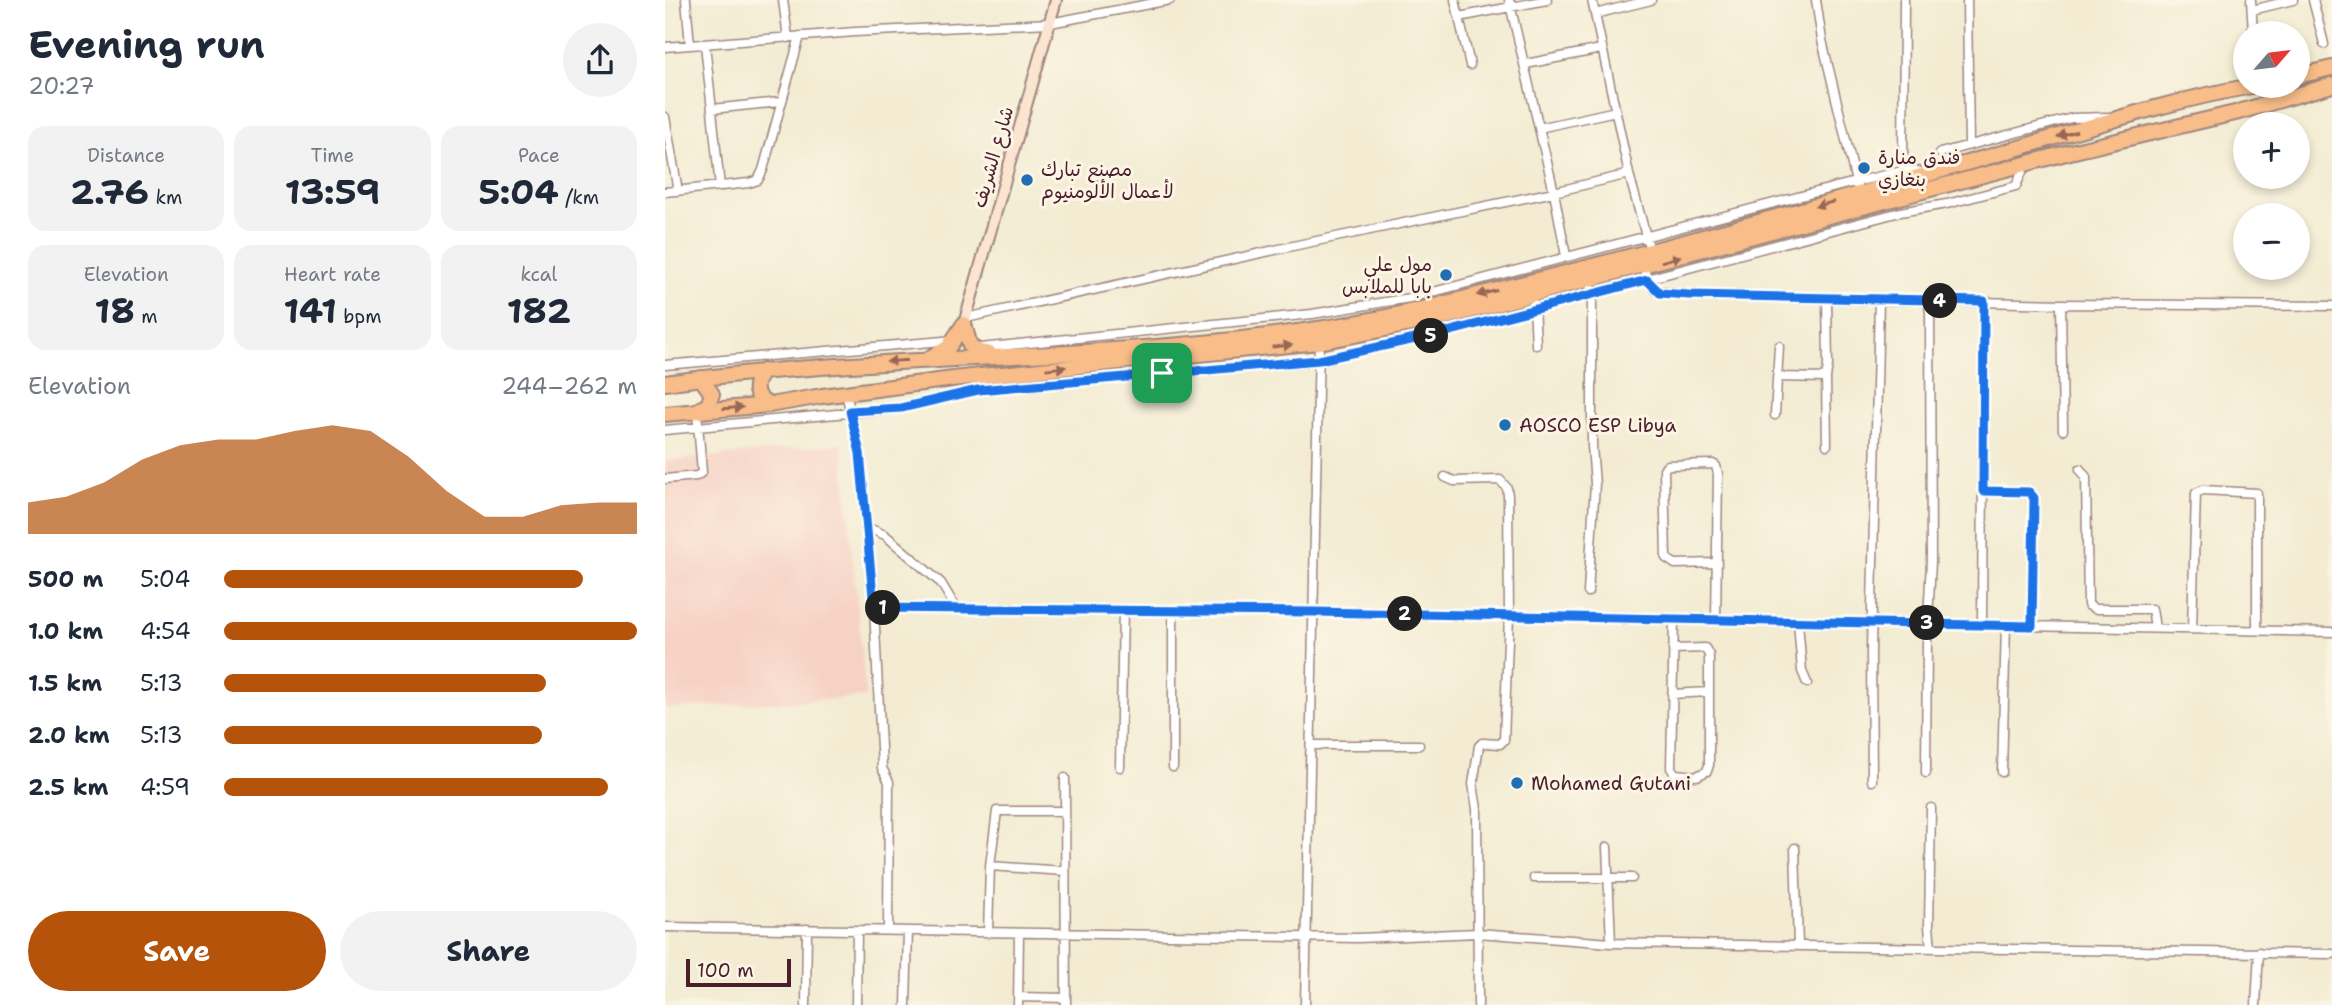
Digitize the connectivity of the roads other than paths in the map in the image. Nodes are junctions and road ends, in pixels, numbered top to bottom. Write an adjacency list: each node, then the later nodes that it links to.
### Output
1 (686, 0): 25 (street)
2 (783, 0): 22 (street)
3 (1056, 0): 20 (main road, شارع الشريف)
4 (1170, 0): 20 (street)
5 (1455, 0): 18 (street)
6 (1547, 0): 15 (street)
7 (1592, 0): 17 (street)
8 (1651, 0): 17 (street)
9 (1816, 0): 52 (street)
10 (1904, 0): 48 (street)
11 (1967, 0): 46 (street)
12 (2251, 0): 16 (street)
13 (2293, 0): 16 (street)
14 (2313, 0): 24 (street)
15 (1510, 4): 18 (street); 28 (street)
16 (2252, 10): 19 (street)
17 (1595, 14): 27 (street)
18 (1459, 18): 29 (street)
19 (2252, 21)
20 (1050, 23): 21 (street); 69 (main road, شارع الشريف)
21 (800, 37): 22 (street); 36 (street)
22 (788, 38): 23 (street)
23 (705, 44): 25 (street); 37 (street)
24 (2324, 44)
25 (690, 46): 26 (street)
26 (665, 47)
27 (1601, 49): 28 (street); 38 (street)
28 (1526, 64): 45 (street)
29 (1470, 65)
30 (2332, 68): 31 (highway)
31 (2310, 73)
32 (2332, 85): 39 (highway)
33 (2233, 89): 34 (highway)
34 (2226, 90): 35 (highway); 40 (highway)
35 (2181, 100): 43 (highway); 44 (highway)
36 (781, 102): 37 (street); 51 (street)
37 (712, 109): 51 (street)
38 (1616, 111): 45 (street); 49 (street)
39 (2238, 112)
40 (2233, 113)
41 (2233, 113): 44 (highway)
42 (665, 117): 54 (street)
43 (2120, 119): 46 (street); 50 (highway, one-way to 50)
44 (2186, 125): 60 (highway)
45 (1539, 128): 55 (street)
46 (1969, 145): 47 (street)
47 (1940, 153)
48 (1903, 171): 50 (street); 52 (street)
49 (1629, 174): 55 (street); 56 (street)
50 (1928, 174): 52 (highway)
51 (720, 187): 54 (street)
52 (1857, 188): 56 (street); 57 (highway, one-way to 57)
53 (665, 191): 54 (street)
54 (678, 191)
55 (1554, 192): 58 (street); 69 (street)
56 (1646, 235): 57 (street); 58 (street)
57 (1650, 251): 62 (highway)
58 (1566, 256): 59 (street)
59 (1531, 266): 62 (street); 75 (street)
60 (1646, 273): 61 (highway); 63 (street)
61 (1590, 287): 62 (highway); 101 (street)
62 (1534, 295): 70 (highway); 73 (street); 76 (highway, one-way to 76)
63 (1827, 299): 64 (street); 83 (street)
64 (1879, 299): 65 (street); 112 (street)
65 (1928, 300): 66 (street); 111 (street)
66 (1984, 301): 67 (street); 98 (street)
67 (2061, 303): 68 (street); 93 (street)
68 (2332, 306)
69 (965, 321): 71 (highway); 75 (highway)
70 (1445, 325): 72 (highway); 78 (street)
71 (955, 340): 77 (highway); 79 (street)
72 (1319, 342): 78 (street); 85 (highway, one-way to 72)
73 (1536, 345)
74 (1779, 346): 81 (street)
75 (974, 349): 76 (highway)
76 (1001, 357): 77 (highway)
77 (926, 359): 80 (highway, one-way to 80)
78 (1319, 360): 88 (street); 106 (street)
79 (665, 365)
80 (763, 371): 82 (highway); 86 (highway)
81 (1778, 377): 83 (street); 90 (street)
82 (701, 378): 84 (highway); 87 (highway)
83 (1826, 379): 94 (street)
84 (665, 383)
85 (846, 393): 86 (highway); 88 (street)
86 (769, 405): 87 (highway, one-way to 86)
87 (697, 411): 89 (highway); 91 (street)
88 (850, 411): 91 (street); 99 (street)
89 (665, 414)
90 (1775, 415)
91 (698, 427): 92 (street); 97 (street)
92 (665, 430)
93 (2063, 430)
94 (1827, 445)
95 (2080, 469): 116 (street)
96 (1445, 477): 107 (street)
97 (665, 479)
98 (1983, 491): 113 (street); 115 (street)
99 (866, 527): 102 (street); 103 (street)
100 (1717, 562): 100 (street); 109 (street)
101 (1588, 592)
102 (874, 608): 103 (street); 144 (street)
103 (956, 608): 104 (street)
104 (1123, 610): 105 (street); 126 (street)
105 (1174, 611): 106 (street); 127 (street)
106 (1314, 612): 107 (street); 124 (street)
107 (1509, 616): 108 (street); 148 (street)
108 (1674, 620): 109 (street); 120 (street)
109 (1716, 620): 110 (street)
110 (1798, 622): 112 (street); 121 (street)
111 (1928, 623): 112 (street); 113 (street); 129 (street)
112 (1872, 624): 131 (street)
113 (1982, 625): 114 (street)
114 (2006, 625): 115 (street); 128 (street)
115 (2032, 626): 116 (street)
116 (2155, 628): 117 (street)
117 (2192, 629): 118 (street); 118 (street)
118 (2257, 630): 119 (street)
119 (2332, 632)
120 (1673, 649): 122 (street); 123 (street)
121 (1807, 683)
122 (1709, 692): 123 (street); 123 (street)
123 (1672, 694)
124 (1312, 745): 125 (street); 150 (street)
125 (1419, 745)
126 (1120, 767)
127 (1174, 767)
128 (2002, 772)
129 (1926, 773)
130 (1065, 778): 133 (street)
131 (1872, 780)
132 (1931, 808): 153 (street)
133 (1064, 811): 136 (street); 137 (street)
134 (1607, 846): 139 (street)
135 (1795, 848): 152 (street)
136 (990, 866): 137 (street); 146 (street)
137 (1065, 871): 149 (street)
138 (1534, 878): 139 (street)
139 (1608, 878): 140 (street); 151 (street)
140 (1632, 878)
141 (665, 927): 142 (street)
142 (807, 929): 143 (street); 158 (street)
143 (857, 930): 144 (street); 159 (street)
144 (888, 930): 145 (street)
145 (908, 931): 146 (street); 160 (street)
146 (988, 933): 147 (street)
147 (1019, 933): 149 (street); 156 (street)
148 (1478, 933): 150 (street); 151 (street); 162 (street)
149 (1065, 935): 150 (street); 157 (street)
150 (1308, 936): 161 (street)
151 (1611, 943): 152 (street)
152 (1798, 946): 153 (street)
153 (1931, 948): 154 (street)
154 (2259, 952): 155 (street); 163 (street)
155 (2332, 954)
156 (1018, 1001): 157 (street)
157 (1066, 1001)
158 (806, 1005)
159 (856, 1005)
160 (906, 1005)
161 (1305, 1005)
162 (1478, 1005)
163 (2256, 1005)

